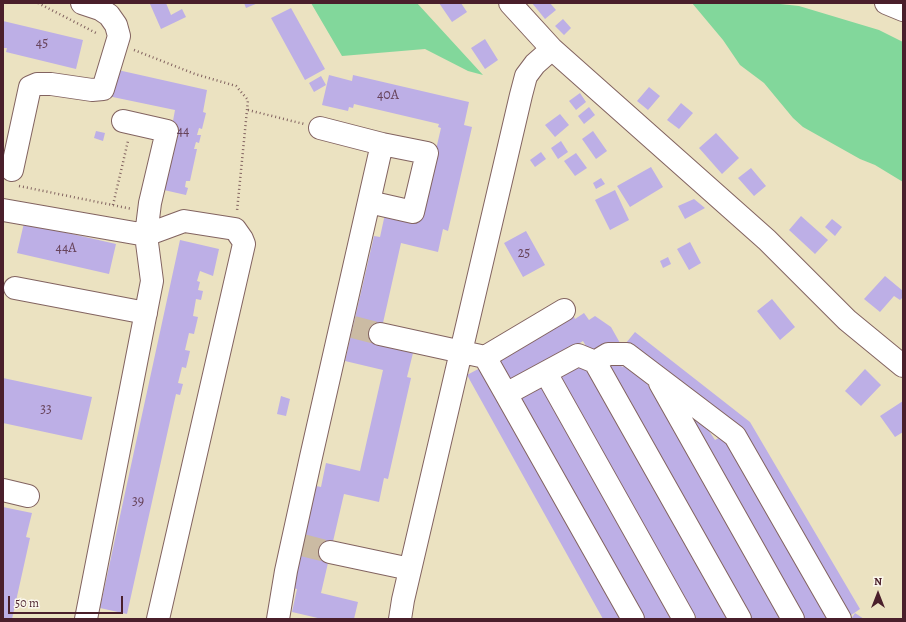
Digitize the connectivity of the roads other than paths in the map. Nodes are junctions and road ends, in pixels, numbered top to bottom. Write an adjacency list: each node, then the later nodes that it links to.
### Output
1 (82, 3): 9 (street)
2 (510, 3): 5 (street)
3 (886, 3): 4 (street)
4 (903, 10)
5 (552, 49): 17 (street); 20 (street)
6 (127, 122): 12 (street)
7 (320, 128): 8 (street)
8 (382, 144): 10 (street); 10 (street)
9 (15, 178)
10 (369, 202): 30 (street)
11 (3, 210): 12 (street)
12 (146, 235): 15 (street); 29 (street)
13 (15, 288): 15 (street)
14 (564, 310): 18 (street)
15 (146, 313): 28 (street)
16 (380, 334): 17 (street)
17 (460, 351): 18 (street); 27 (street)
18 (485, 357): 23 (street)
19 (595, 362): 21 (street); 22 (street); 34 (street)
20 (903, 366)
21 (546, 372): 23 (street); 33 (street)
22 (654, 374): 35 (street); 36 (street)
23 (506, 394): 32 (street)
24 (3, 490): 25 (street)
25 (28, 496)
26 (330, 552): 27 (street)
27 (410, 569): 31 (street)
28 (86, 619)
29 (158, 619)
30 (278, 619)
31 (400, 619)
32 (633, 619)
33 (684, 619)
34 (740, 619)
35 (793, 619)
36 (840, 619)

